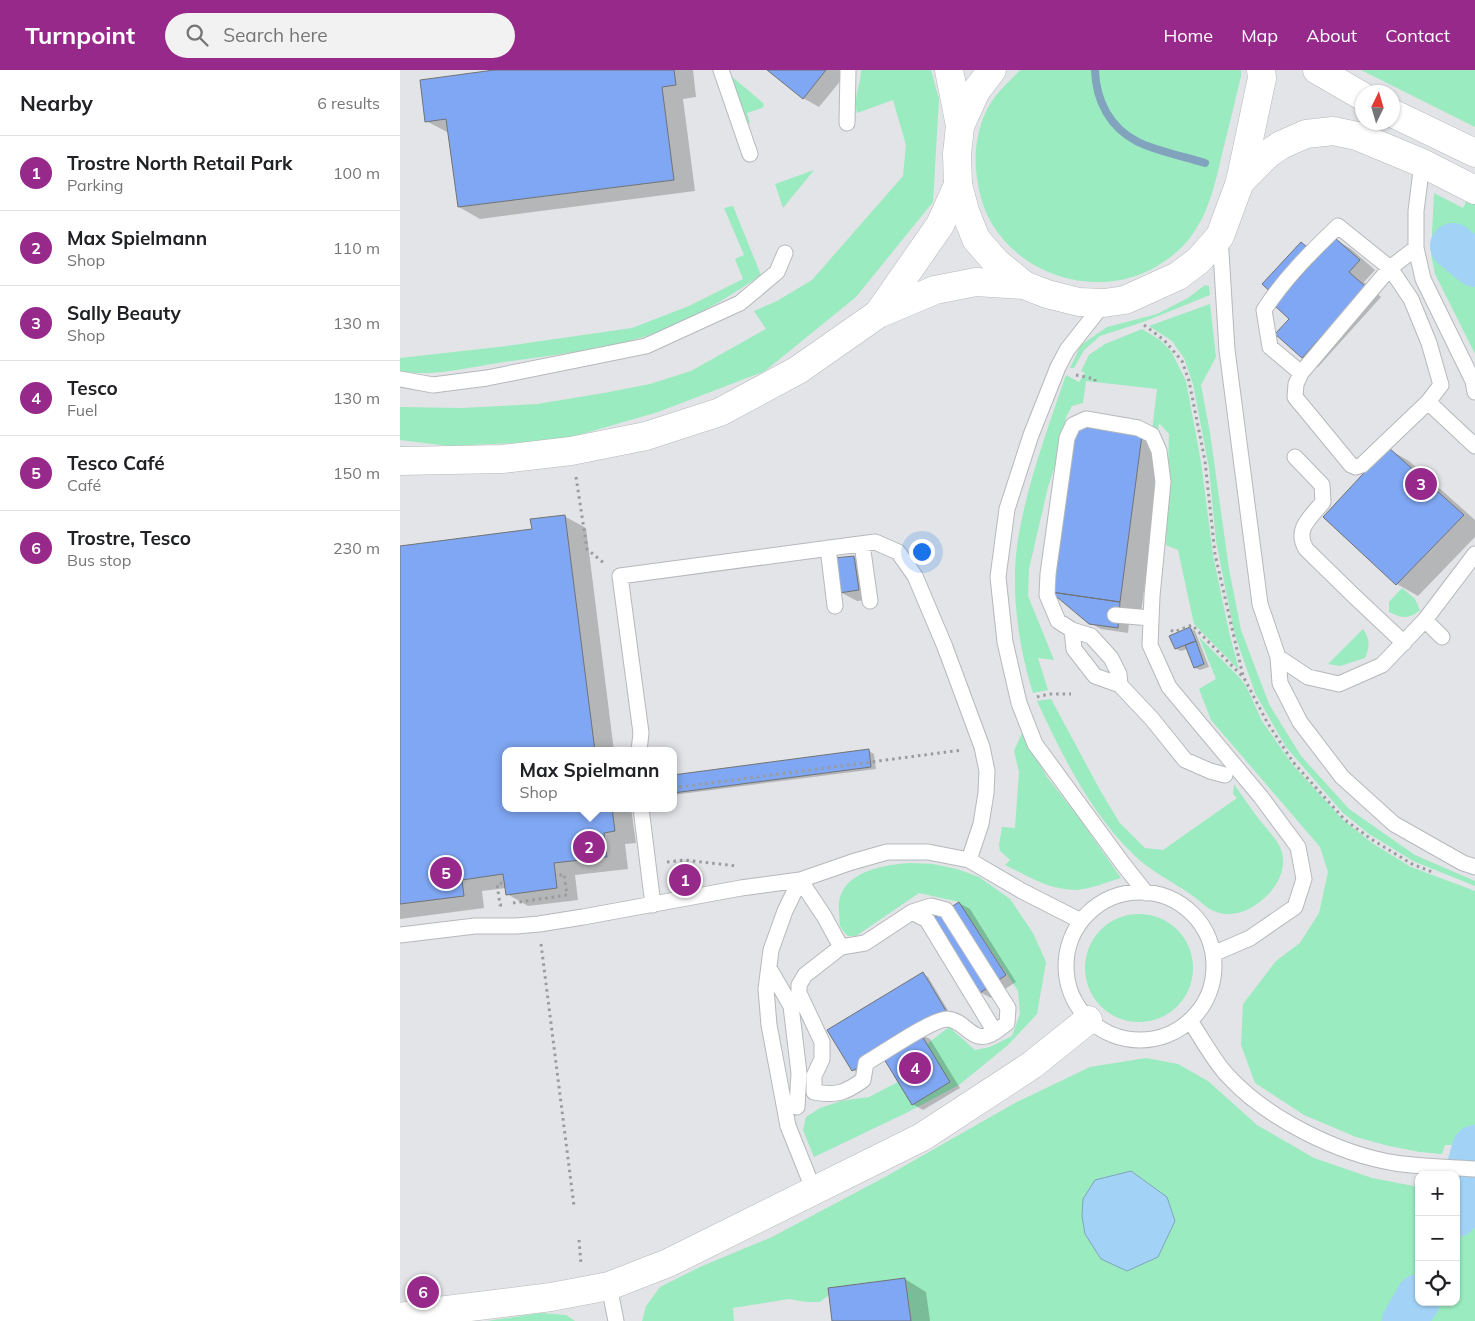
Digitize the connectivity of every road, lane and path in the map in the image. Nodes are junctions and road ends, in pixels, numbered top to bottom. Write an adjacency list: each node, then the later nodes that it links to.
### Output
1 (721, 70): 12 (lane)
2 (848, 70): 9 (lane)
3 (949, 70): 10 (main road)
4 (992, 70): 10 (main road)
5 (1262, 70): 14 (main road)
6 (1317, 70): 7 (main road)
7 (1355, 92)
8 (1400, 117): 11 (main road)
9 (847, 123)
10 (960, 126): 15 (main road)
11 (1475, 153)
12 (750, 154)
13 (1422, 163): 14 (main road); 16 (main road); 18 (lane)
14 (1240, 182): 17 (main road)
15 (958, 185): 21 (main road); 23 (main road)
16 (1475, 190)
17 (1220, 236): 22 (main road); 48 (lane)
18 (1416, 248): 20 (lane); 28 (lane)
19 (784, 253): 26 (lane)
20 (1390, 268): 25 (lane); 25 (lane); 29 (lane)
21 (1024, 285): 22 (main road); 23 (main road)
22 (1104, 304): 65 (lane)
23 (878, 314): 32 (main road)
24 (1075, 374): 27 (path)
25 (1301, 374): 29 (lane)
26 (400, 379)
27 (1095, 382)
28 (1475, 392)
29 (1428, 402): 30 (lane)
30 (1475, 446)
31 (1295, 457): 47 (lane)
32 (400, 461)
33 (575, 474): 37 (path)
34 (1058, 503): 42 (lane); 44 (lane); 45 (lane)
35 (862, 544): 36 (lane); 39 (lane); 58 (lane)
36 (828, 548): 40 (lane); 53 (lane)
37 (587, 550)
38 (1475, 554): 43 (lane)
39 (870, 601)
40 (835, 606)
41 (1115, 615): 42 (lane)
42 (1151, 618): 49 (path); 55 (lane)
43 (1425, 620): 46 (lane); 47 (lane)
44 (1053, 628)
45 (1072, 630): 50 (lane); 50 (lane)
46 (1442, 637)
47 (1404, 643): 48 (lane)
48 (1278, 657): 61 (lane)
49 (1243, 676)
50 (1120, 685): 55 (lane)
51 (1071, 694): 52 (path)
52 (1030, 700)
53 (639, 747)
54 (965, 749): 56 (path)
55 (1226, 774): 73 (lane)
56 (677, 787)
57 (641, 812): 67 (lane)
58 (969, 860): 63 (lane); 69 (lane)
59 (664, 862): 60 (path)
60 (740, 866)
61 (1475, 867)
62 (556, 876): 66 (path)
63 (800, 880): 67 (lane); 72 (lane); 74 (lane)
64 (504, 883): 66 (path)
65 (1146, 893): 69 (lane); 73 (lane)
66 (535, 900): 70 (path)
67 (653, 905): 70 (lane)
68 (912, 912): 72 (lane); 77 (lane); 77 (lane)
69 (1081, 921): 75 (lane)
70 (538, 924): 71 (lane); 83 (path)
71 (400, 935)
72 (841, 947): 78 (lane)
73 (1213, 954): 76 (lane)
74 (769, 968): 79 (lane); 80 (lane)
75 (1088, 1020): 76 (lane); 82 (main road)
76 (1190, 1021): 81 (lane)
77 (995, 1032): 78 (lane)
78 (814, 1092): 79 (lane)
79 (796, 1107): 80 (lane)
80 (788, 1126): 82 (lane)
81 (1475, 1168)
82 (814, 1191): 86 (main road)
83 (574, 1206)
84 (579, 1240): 85 (path)
85 (582, 1272)
86 (609, 1286): 87 (main road); 88 (lane)
87 (400, 1317)
88 (616, 1321)

